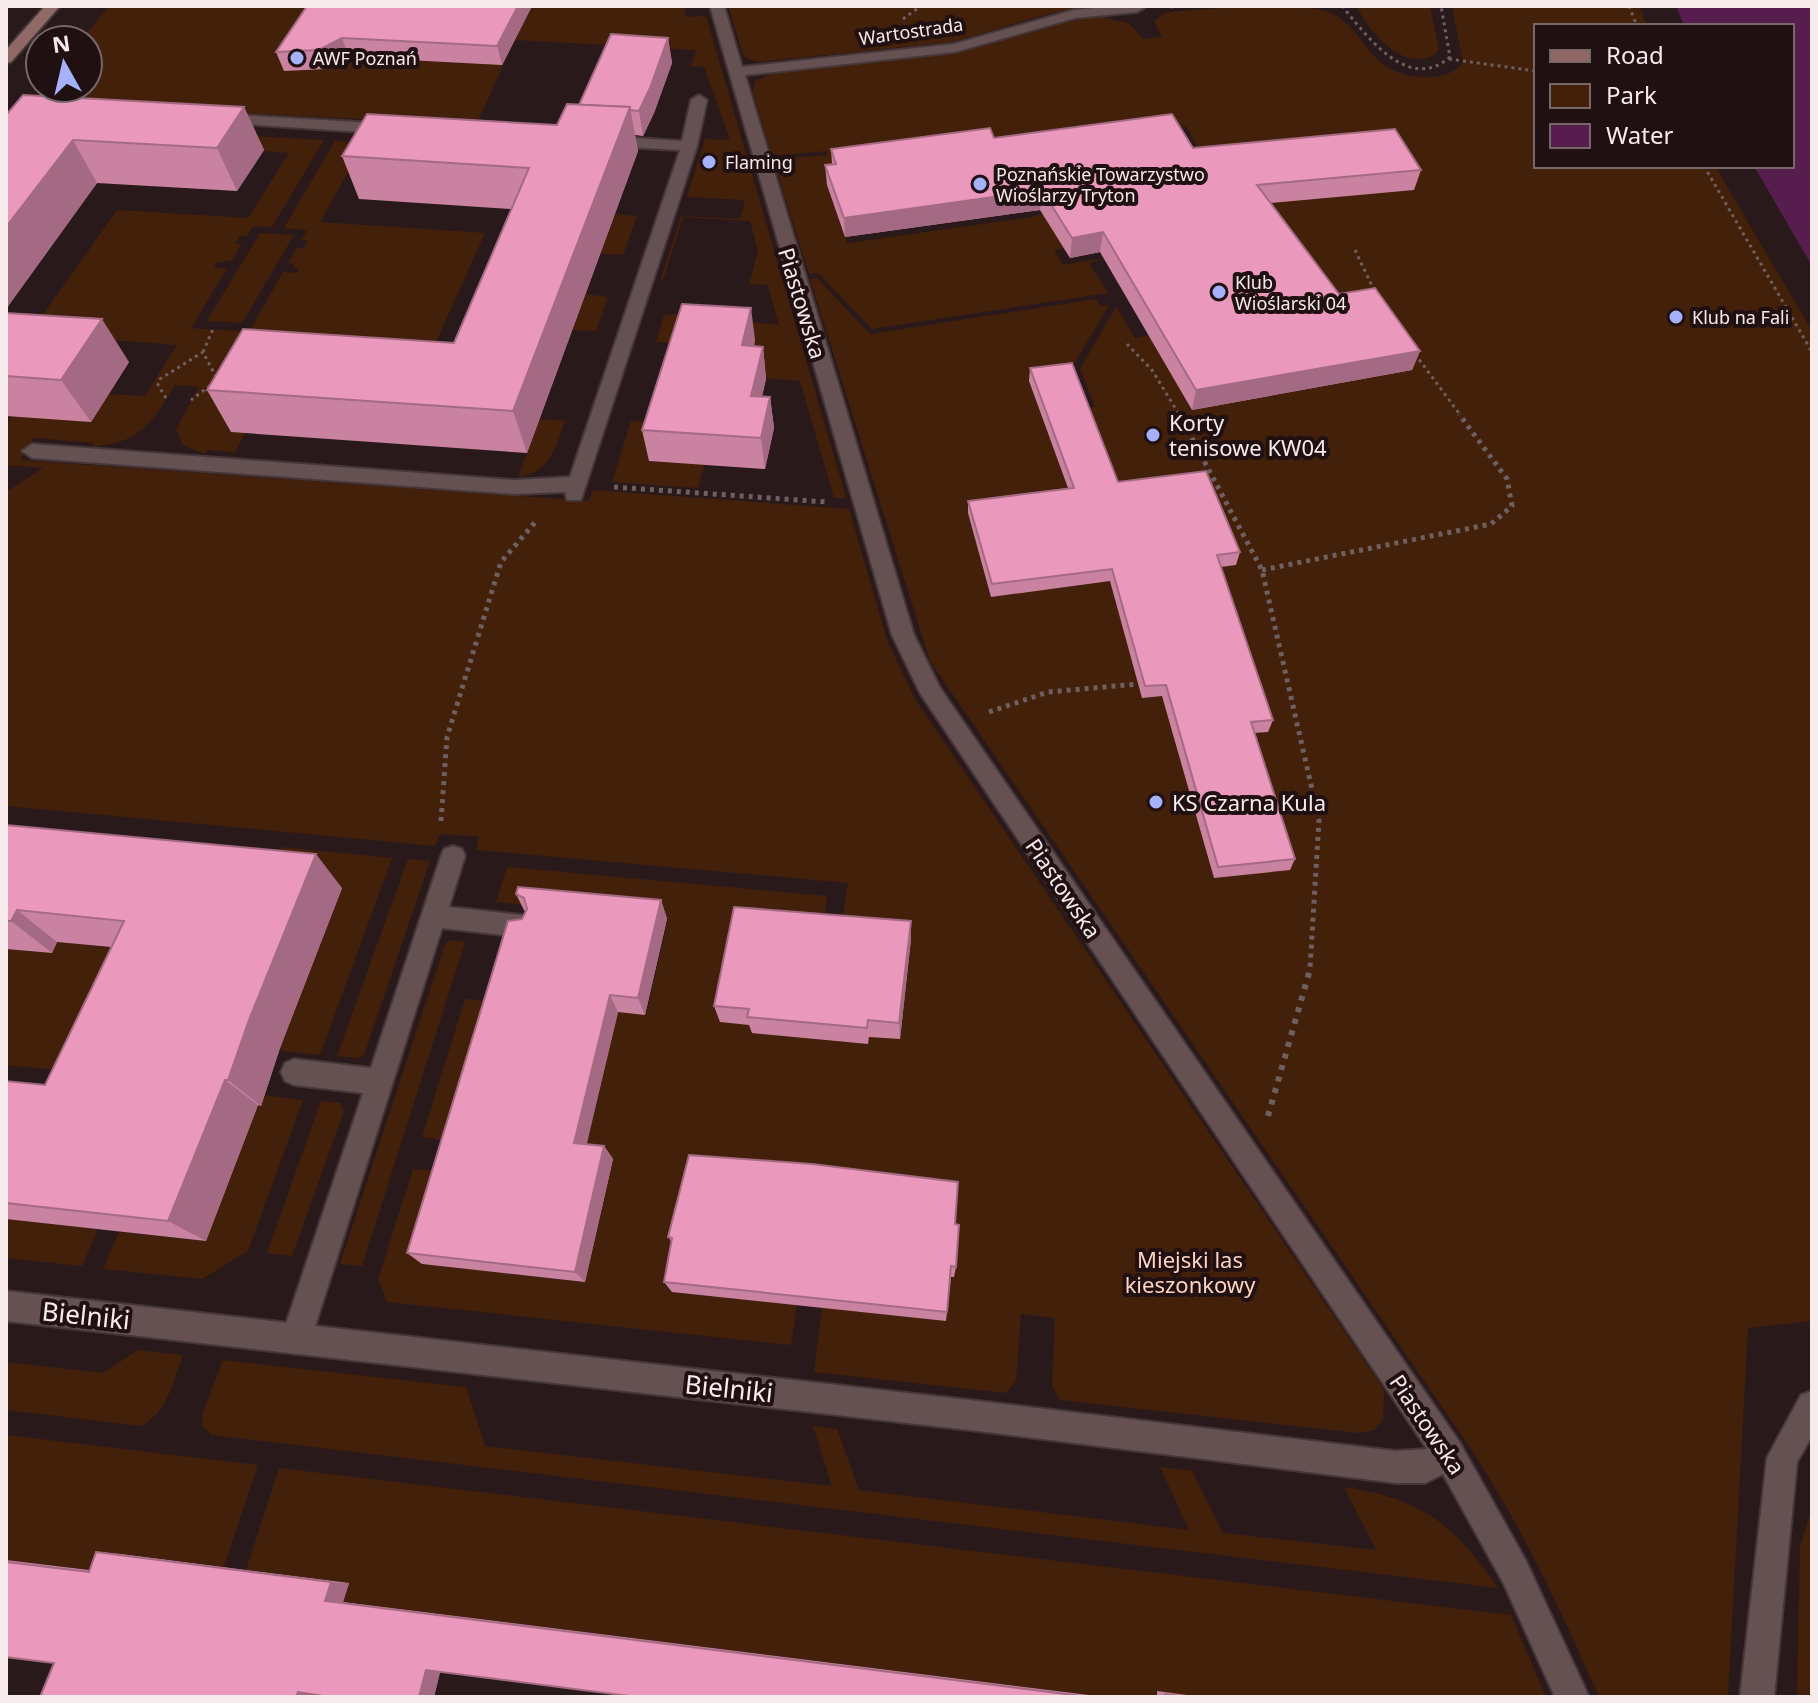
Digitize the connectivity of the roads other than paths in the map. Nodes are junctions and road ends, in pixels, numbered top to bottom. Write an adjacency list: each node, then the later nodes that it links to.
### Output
1 (53, 6): 4 (street)
2 (717, 6): 5 (street, Piastowska)
3 (1137, 8): 5 (street, Wartostrada)
4 (6, 59)
5 (735, 72): 20 (street, Piastowska)
6 (699, 100): 10 (street)
7 (200, 118): 8 (street)
8 (405, 130)
9 (595, 140): 10 (street)
10 (689, 146): 11 (street)
11 (32, 451)
12 (446, 845): 13 (street)
13 (432, 916): 14 (street); 16 (street)
14 (522, 926)
15 (294, 1072): 16 (street)
16 (380, 1082): 18 (street)
17 (6, 1306): 18 (street, Bielniki)
18 (296, 1339): 20 (street, Bielniki)
19 (1812, 1406): 22 (street)
20 (1449, 1454): 21 (street, Piastowska)
21 (1572, 1697)
22 (1757, 1697)

